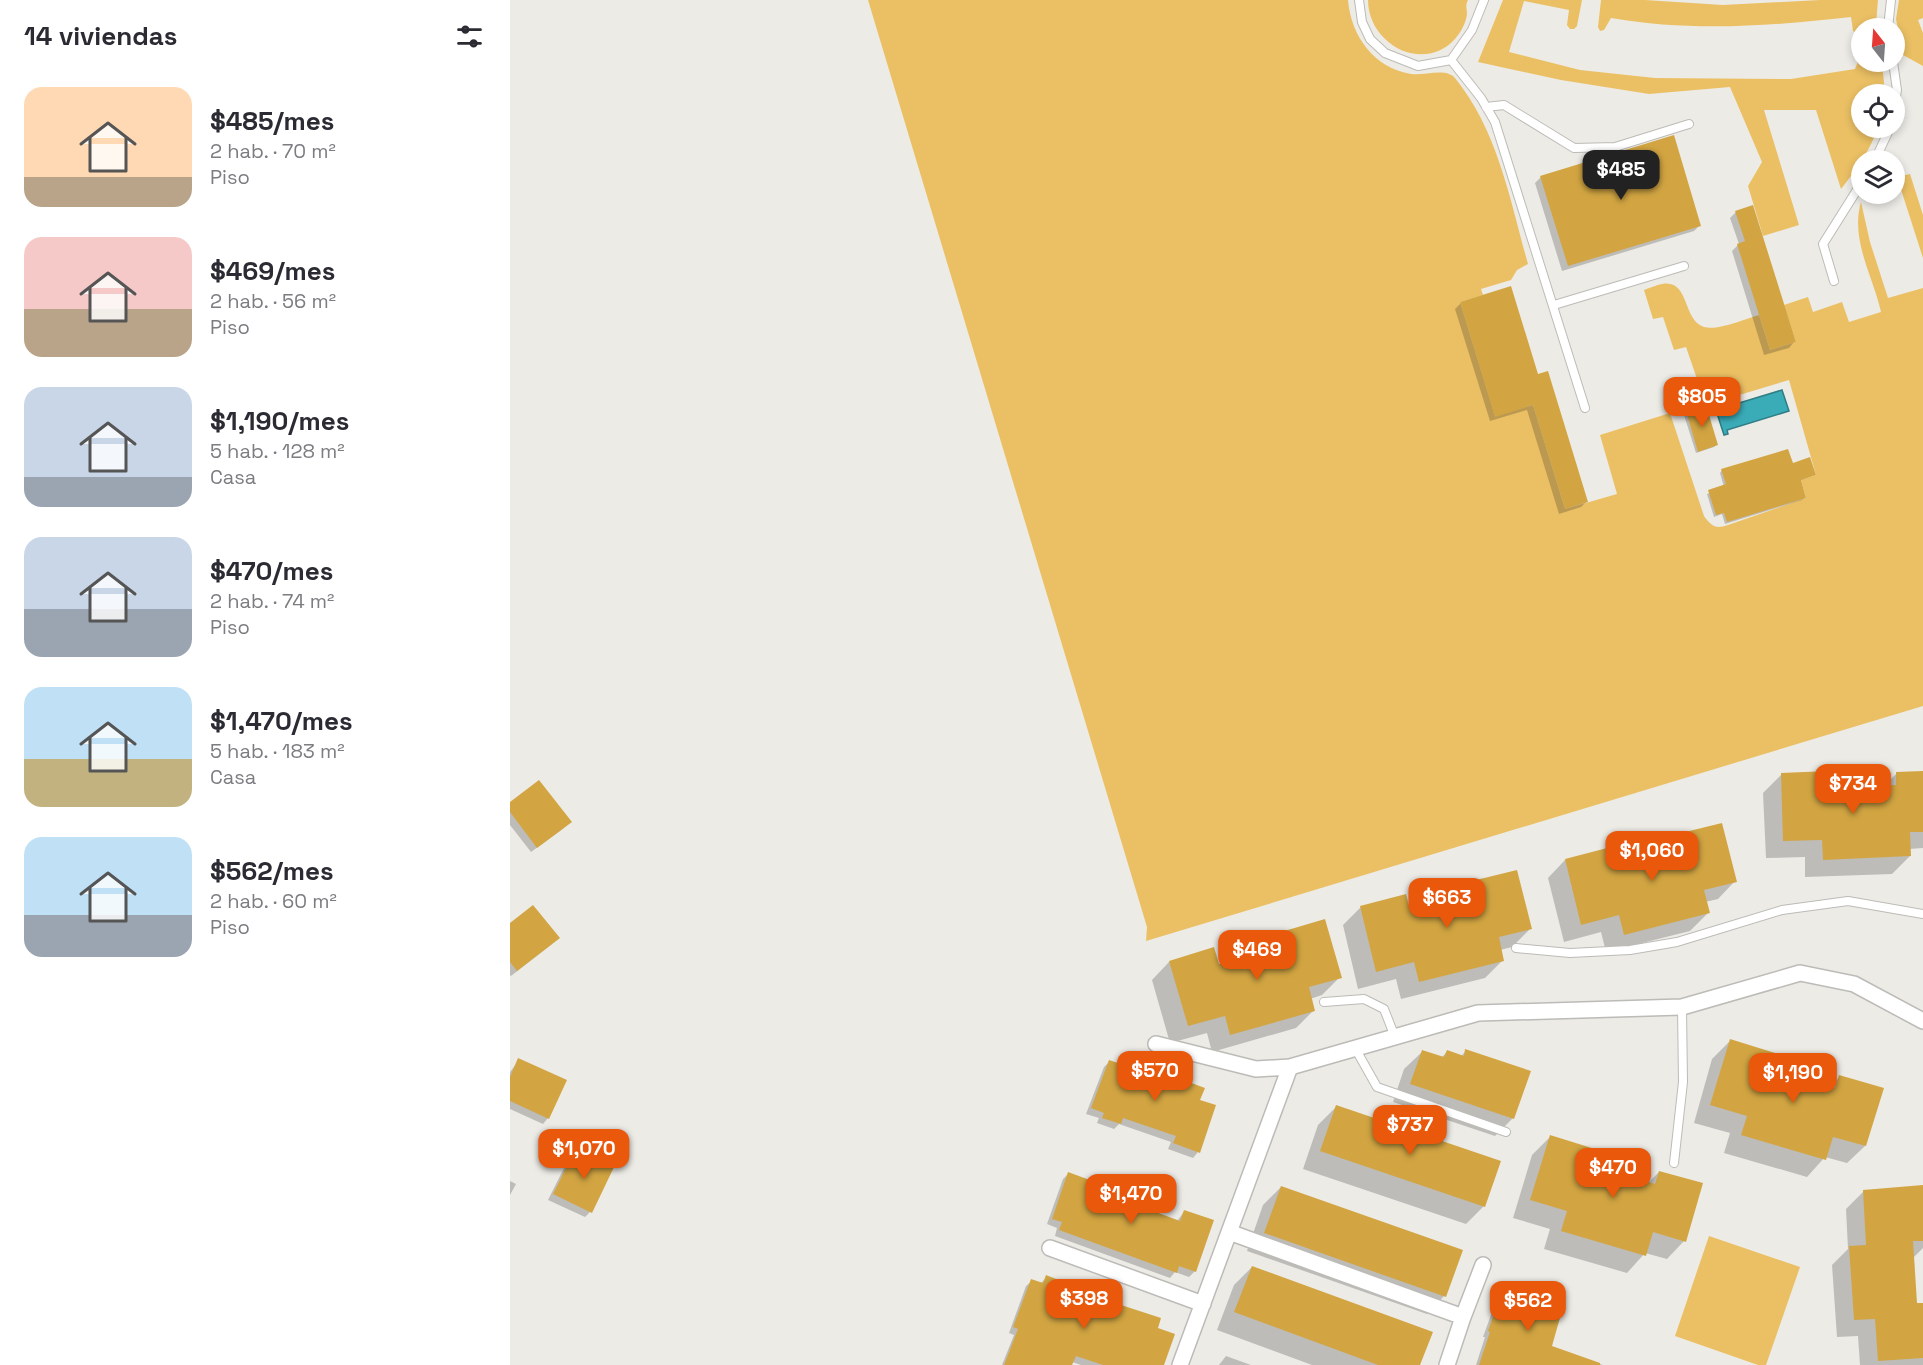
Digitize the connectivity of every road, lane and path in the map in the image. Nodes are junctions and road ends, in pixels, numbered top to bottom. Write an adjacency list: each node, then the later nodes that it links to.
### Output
1 (1359, 0): 5 (lane)
2 (1484, 0): 5 (lane)
3 (1891, 0): 4 (lane)
4 (1889, 18)
5 (1451, 60): 6 (lane)
6 (1486, 107): 7 (lane); 11 (lane)
7 (1689, 124)
8 (1851, 199): 10 (lane)
9 (1684, 266): 11 (lane)
10 (1834, 281)
11 (1554, 305): 12 (lane)
12 (1585, 408)
13 (1923, 914): 14 (lane)
14 (1516, 948)
15 (1324, 1002): 18 (lane)
16 (1682, 1007): 17 (street); 18 (street); 23 (lane)
17 (1923, 1021)
18 (1395, 1037): 20 (street)
19 (1156, 1044): 21 (street)
20 (1355, 1048): 21 (street); 22 (lane)
21 (1290, 1067): 24 (street)
22 (1506, 1132)
23 (1674, 1163)
24 (1229, 1232): 27 (street); 28 (street)
25 (1050, 1248): 27 (street)
26 (1483, 1265): 28 (street)
27 (1203, 1304): 29 (street)
28 (1463, 1317): 30 (street)
29 (1180, 1365)
30 (1447, 1365)

